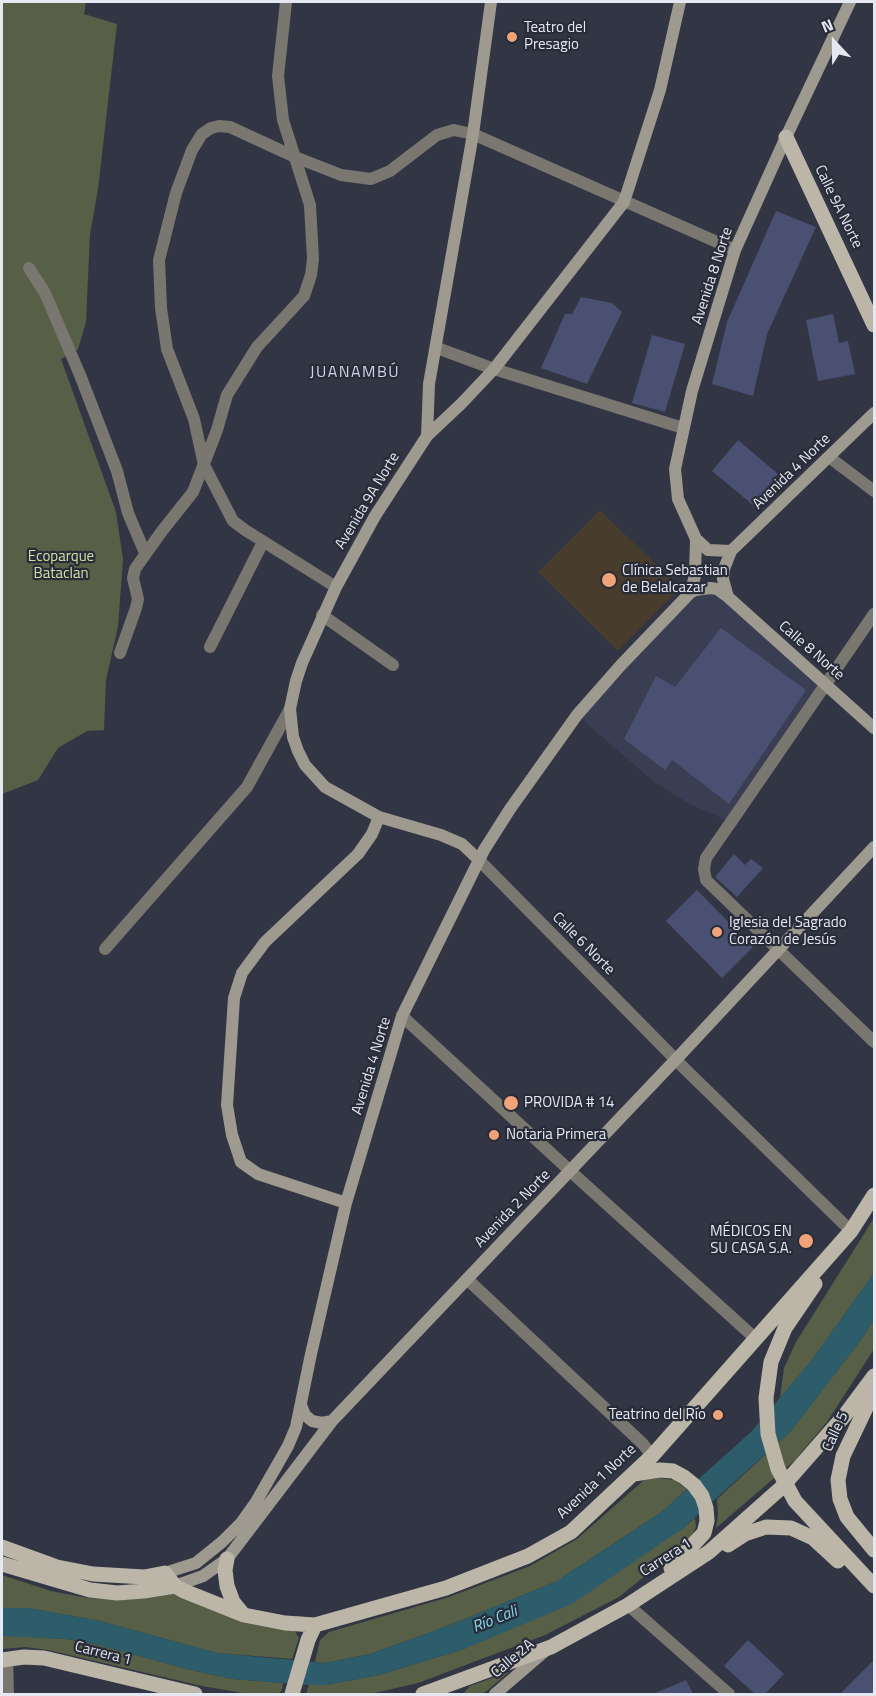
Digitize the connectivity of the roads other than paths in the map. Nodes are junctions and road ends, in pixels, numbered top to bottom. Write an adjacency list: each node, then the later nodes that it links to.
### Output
1 (286, 2): 7 (street)
2 (491, 2): 5 (main road)
3 (680, 2): 8 (main road)
4 (850, 2): 6 (main road, Avenida 8 Norte)
5 (473, 134): 7 (street); 8 (street); 12 (main road)
6 (786, 137): 9 (main road, Avenida 8 Norte); 11 (main road, Calle 9A Norte)
7 (295, 157): 18 (street); 18 (street)
8 (624, 202): 9 (street); 13 (main road, Avenida 9A Norte)
9 (735, 250): 15 (main road, Avenida 8 Norte)
10 (29, 268): 23 (street)
11 (874, 325)
12 (437, 348): 13 (street); 16 (main road)
13 (494, 369): 15 (street); 16 (main road, Avenida 9A Norte)
14 (874, 413): 17 (main road, Avenida 4 Norte)
15 (683, 428): 20 (main road, Avenida 8 Norte)
16 (427, 436): 24 (main road, Avenida 9A Norte)
17 (829, 457): 19 (street); 22 (main road, Avenida 4 Norte)
18 (204, 465): 21 (street); 23 (street)
19 (874, 491)
20 (696, 539): 22 (main road); 25 (main road, Avenida 8 Norte)
21 (263, 542): 24 (street); 29 (street)
22 (731, 551): 26 (main road)
23 (145, 553): 30 (street)
24 (336, 587): 28 (main road, Avenida 9A Norte)
25 (690, 593): 26 (main road, Calle 8 Norte); 37 (main road, Avenida 4 Norte)
26 (728, 597): 32 (main road, Calle 8 Norte)
27 (874, 614): 32 (street)
28 (322, 615): 31 (street); 33 (main road, Avenida 9A Norte)
29 (210, 647)
30 (120, 652)
31 (393, 665)
32 (825, 684): 34 (main road, Calle 8 Norte); 39 (street)
33 (290, 709): 35 (main road, Calle 6 Norte); 38 (street, Avenida 9A Norte)
34 (874, 728)
35 (380, 817): 37 (main road, Calle 6 Norte); 45 (main road)
36 (874, 847): 39 (main road, Avenida 2 Norte)
37 (479, 860): 40 (main road, Avenida 4 Norte); 42 (street, Calle 6 Norte)
38 (105, 949)
39 (779, 950): 41 (street); 42 (main road, Avenida 2 Norte)
40 (402, 1016): 43 (street); 45 (main road, Avenida 4 Norte)
41 (874, 1042)
42 (676, 1059): 43 (main road, Avenida 2 Norte); 46 (street, Calle 6 Norte)
43 (570, 1171): 47 (main road, Avenida 2 Norte); 48 (street)
44 (874, 1195): 46 (main road, Avenida 1 Norte)
45 (346, 1203): 51 (main road, Avenida 4 Norte)
46 (851, 1231): 48 (main road, Avenida 1 Norte); 60 (main road)
47 (467, 1279): 52 (main road, Avenida 2 Norte); 53 (street)
48 (756, 1339): 53 (main road, Avenida 1 Norte)
49 (874, 1376): 61 (main road, Carrera 1)
50 (874, 1391): 55 (main road, Calle 5)
51 (301, 1405): 52 (main road); 58 (main road, Avenida 4 Norte)
52 (332, 1421): 56 (main road, Avenida 2 Norte)
53 (644, 1467): 61 (main road); 63 (main road, Avenida 1 Norte)
54 (2, 1547): 58 (main road)
55 (874, 1550)
56 (227, 1559): 59 (main road, Avenida 2 Norte); 62 (main road)
57 (2, 1564): 59 (main road)
58 (165, 1573): 59 (main road)
59 (175, 1586): 62 (main road, Avenida 1 Norte)
60 (874, 1588): 61 (main road)
61 (627, 1605): 64 (main road, Carrera 1); 71 (street)
62 (244, 1615): 63 (main road, Avenida 1 Norte)
63 (315, 1625): 66 (main road)
64 (551, 1647): 69 (main road, Carrera 1); 70 (main road, Calle 2A)
65 (4, 1660): 67 (street); 68 (main road, Carrera 1)
66 (292, 1694)
67 (8, 1695)
68 (195, 1695)
69 (423, 1695)
70 (495, 1695)
71 (729, 1695)

